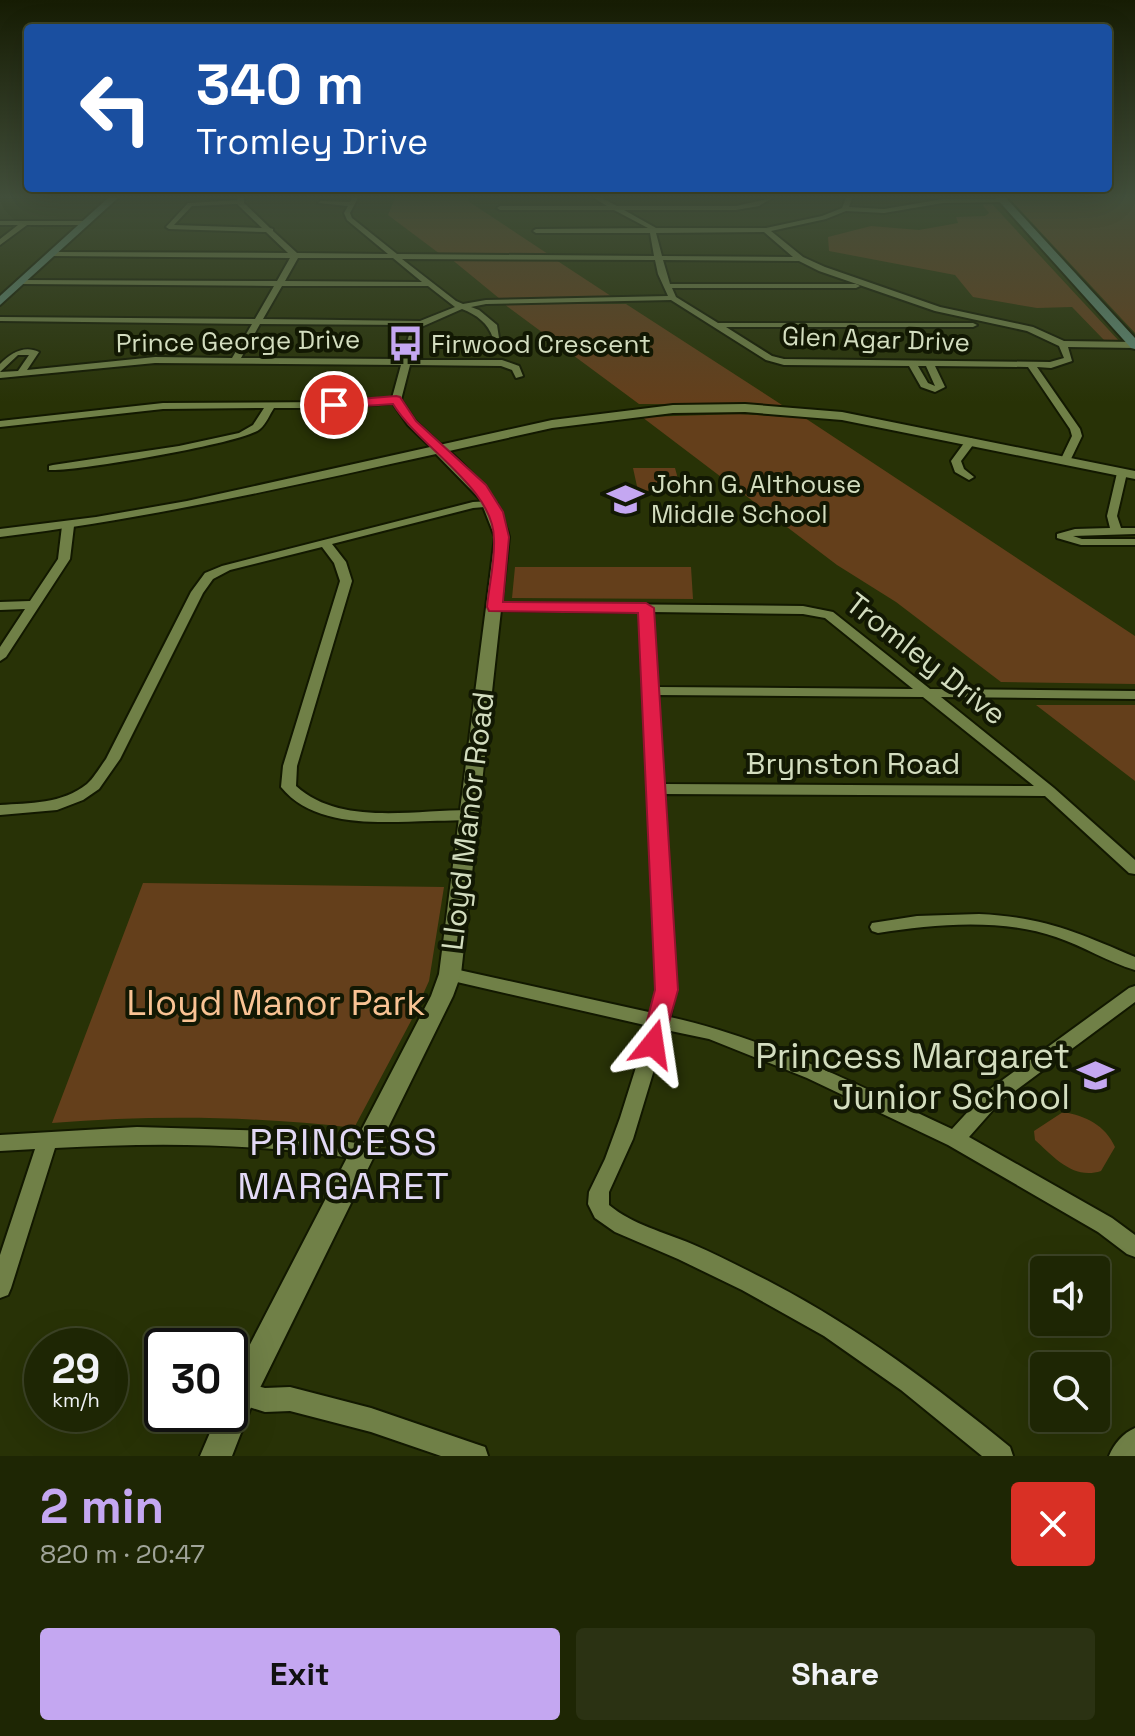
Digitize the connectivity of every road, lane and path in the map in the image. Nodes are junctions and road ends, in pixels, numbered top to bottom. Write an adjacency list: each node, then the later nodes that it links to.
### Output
1 (40, 266): 7 (main road)
2 (289, 266): 8 (street)
3 (406, 266): 9 (street)
4 (661, 266): 10 (street)
5 (818, 266): 11 (street)
6 (1062, 266): 22 (main road)
7 (22, 282): 8 (street); 13 (main road)
8 (279, 284): 9 (street); 16 (street)
9 (428, 284): 14 (street)
10 (669, 286): 11 (street); 12 (street)
11 (869, 286): 19 (street)
12 (673, 298): 14 (street); 18 (street, Glen Agar Drive)
13 (0, 302)
14 (461, 307): 17 (street); 20 (street)
15 (0, 319): 16 (street)
16 (260, 321): 17 (street); 23 (street)
17 (421, 323): 24 (street)
18 (714, 325): 19 (street); 25 (street, Glen Agar Drive)
19 (1009, 325): 21 (street)
20 (496, 336)
21 (1063, 344): 22 (street); 27 (street, Glen Agar Drive)
22 (1135, 345)
23 (236, 359): 24 (street, Prince George Drive); 29 (street, Prince George Drive)
24 (405, 362): 31 (street, Prince George Drive); 32 (street)
25 (913, 365): 26 (street, Glen Agar Drive); 26 (street)
26 (930, 365): 27 (street, Glen Agar Drive)
27 (1031, 366): 37 (street)
28 (0, 369): 29 (street)
29 (20, 374): 30 (street, Prince George Drive)
30 (0, 375)
31 (519, 376)
32 (396, 400): 33 (street); 36 (street, Lloyd Manor Road)
33 (271, 405): 34 (street); 38 (street)
34 (0, 424)
35 (971, 441): 36 (street); 37 (street); 40 (street)
36 (439, 449): 41 (street, Lloyd Manor Road); 42 (street)
37 (1065, 461): 39 (street)
38 (53, 468)
39 (1129, 474): 43 (street)
40 (969, 477)
41 (492, 504): 46 (street); 50 (street, Lloyd Manor Road)
42 (68, 526): 45 (street); 48 (street)
43 (1116, 530): 44 (street); 47 (street)
44 (1135, 531)
45 (0, 533)
46 (324, 542): 58 (street); 59 (street)
47 (1135, 542)
48 (34, 605): 49 (street); 52 (street)
49 (0, 606)
50 (495, 607): 51 (street, Tromley Drive); 59 (street, Lloyd Manor Road)
51 (646, 608): 53 (street); 54 (street, Tromley Drive)
52 (0, 657)
53 (652, 691): 54 (street); 56 (street)
54 (929, 694): 55 (street); 57 (street, Tromley Drive)
55 (1135, 695)
56 (657, 789): 57 (street, Brynston Road); 65 (street)
57 (1049, 791): 60 (street, Tromley Drive)
58 (0, 810)
59 (469, 815): 63 (street, Lloyd Manor Road)
60 (1135, 869)
61 (878, 927): 62 (street)
62 (1135, 964)
63 (450, 974): 65 (street); 69 (street, Lloyd Manor Road)
64 (1135, 993): 67 (street)
65 (660, 1019): 67 (street); 78 (street)
66 (48, 1139): 68 (street); 69 (street); 71 (street)
67 (955, 1139): 70 (street)
68 (0, 1143)
69 (363, 1152): 72 (street, Lloyd Manor Road)
70 (1135, 1247)
71 (0, 1288)
72 (248, 1380)
73 (248, 1396): 77 (street)
74 (226, 1432): 76 (street, Lloyd Manor Road)
75 (1135, 1440): 79 (street)
76 (216, 1456)
77 (476, 1456)
78 (1001, 1456)
79 (1121, 1456)

